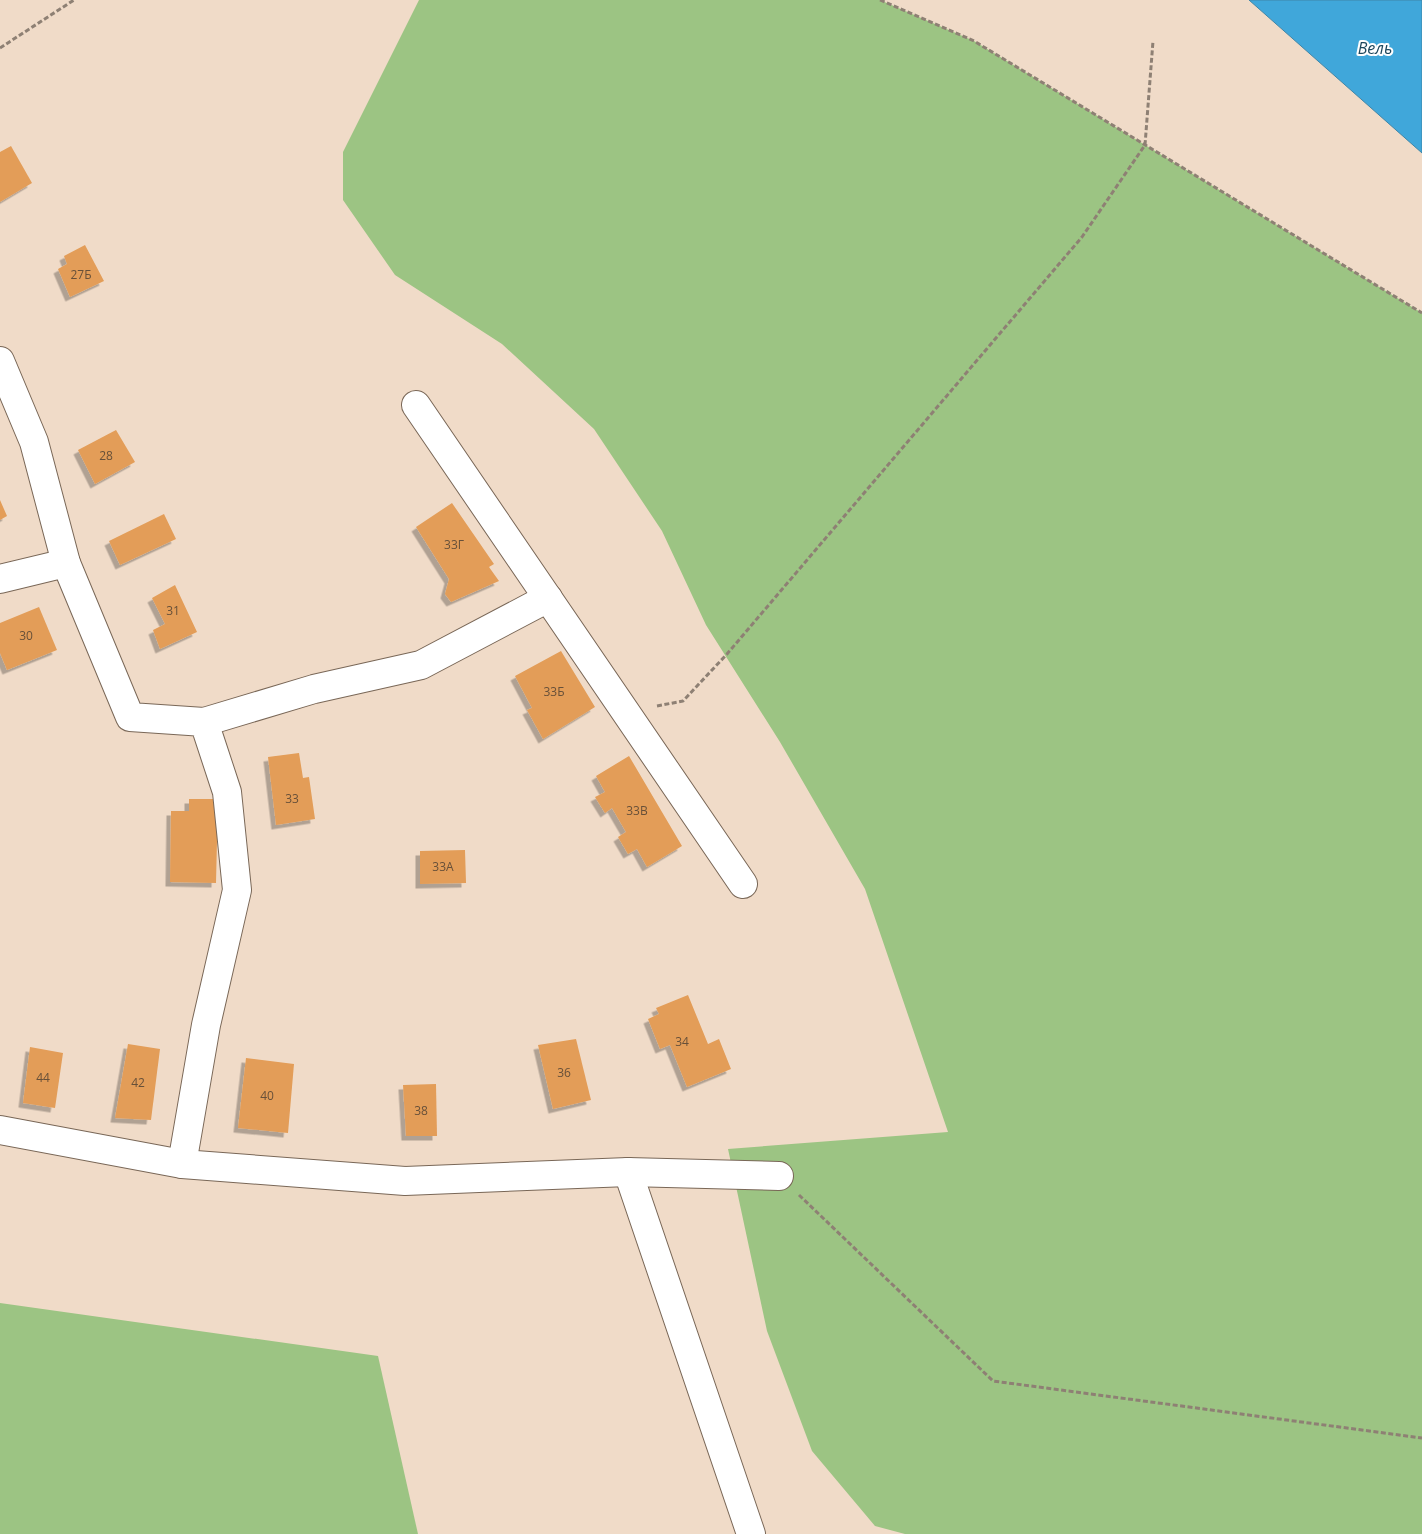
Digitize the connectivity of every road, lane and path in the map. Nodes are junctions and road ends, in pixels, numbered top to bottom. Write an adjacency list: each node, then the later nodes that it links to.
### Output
1 (74, 0): 4 (path)
2 (880, 0): 5 (path)
3 (1153, 41): 5 (path)
4 (0, 48)
5 (1145, 145): 6 (path); 12 (path)
6 (1422, 313)
7 (0, 361): 9 (street)
8 (416, 405): 11 (street)
9 (66, 563): 10 (street); 13 (street)
10 (0, 579)
11 (548, 598): 12 (street); 13 (street)
12 (627, 712): 14 (street)
13 (204, 722): 16 (street)
14 (743, 884)
15 (0, 1130): 16 (street)
16 (182, 1164): 17 (street)
17 (628, 1172): 18 (street); 20 (street)
18 (779, 1176): 19 (path)
19 (1422, 1438)
20 (751, 1534)

